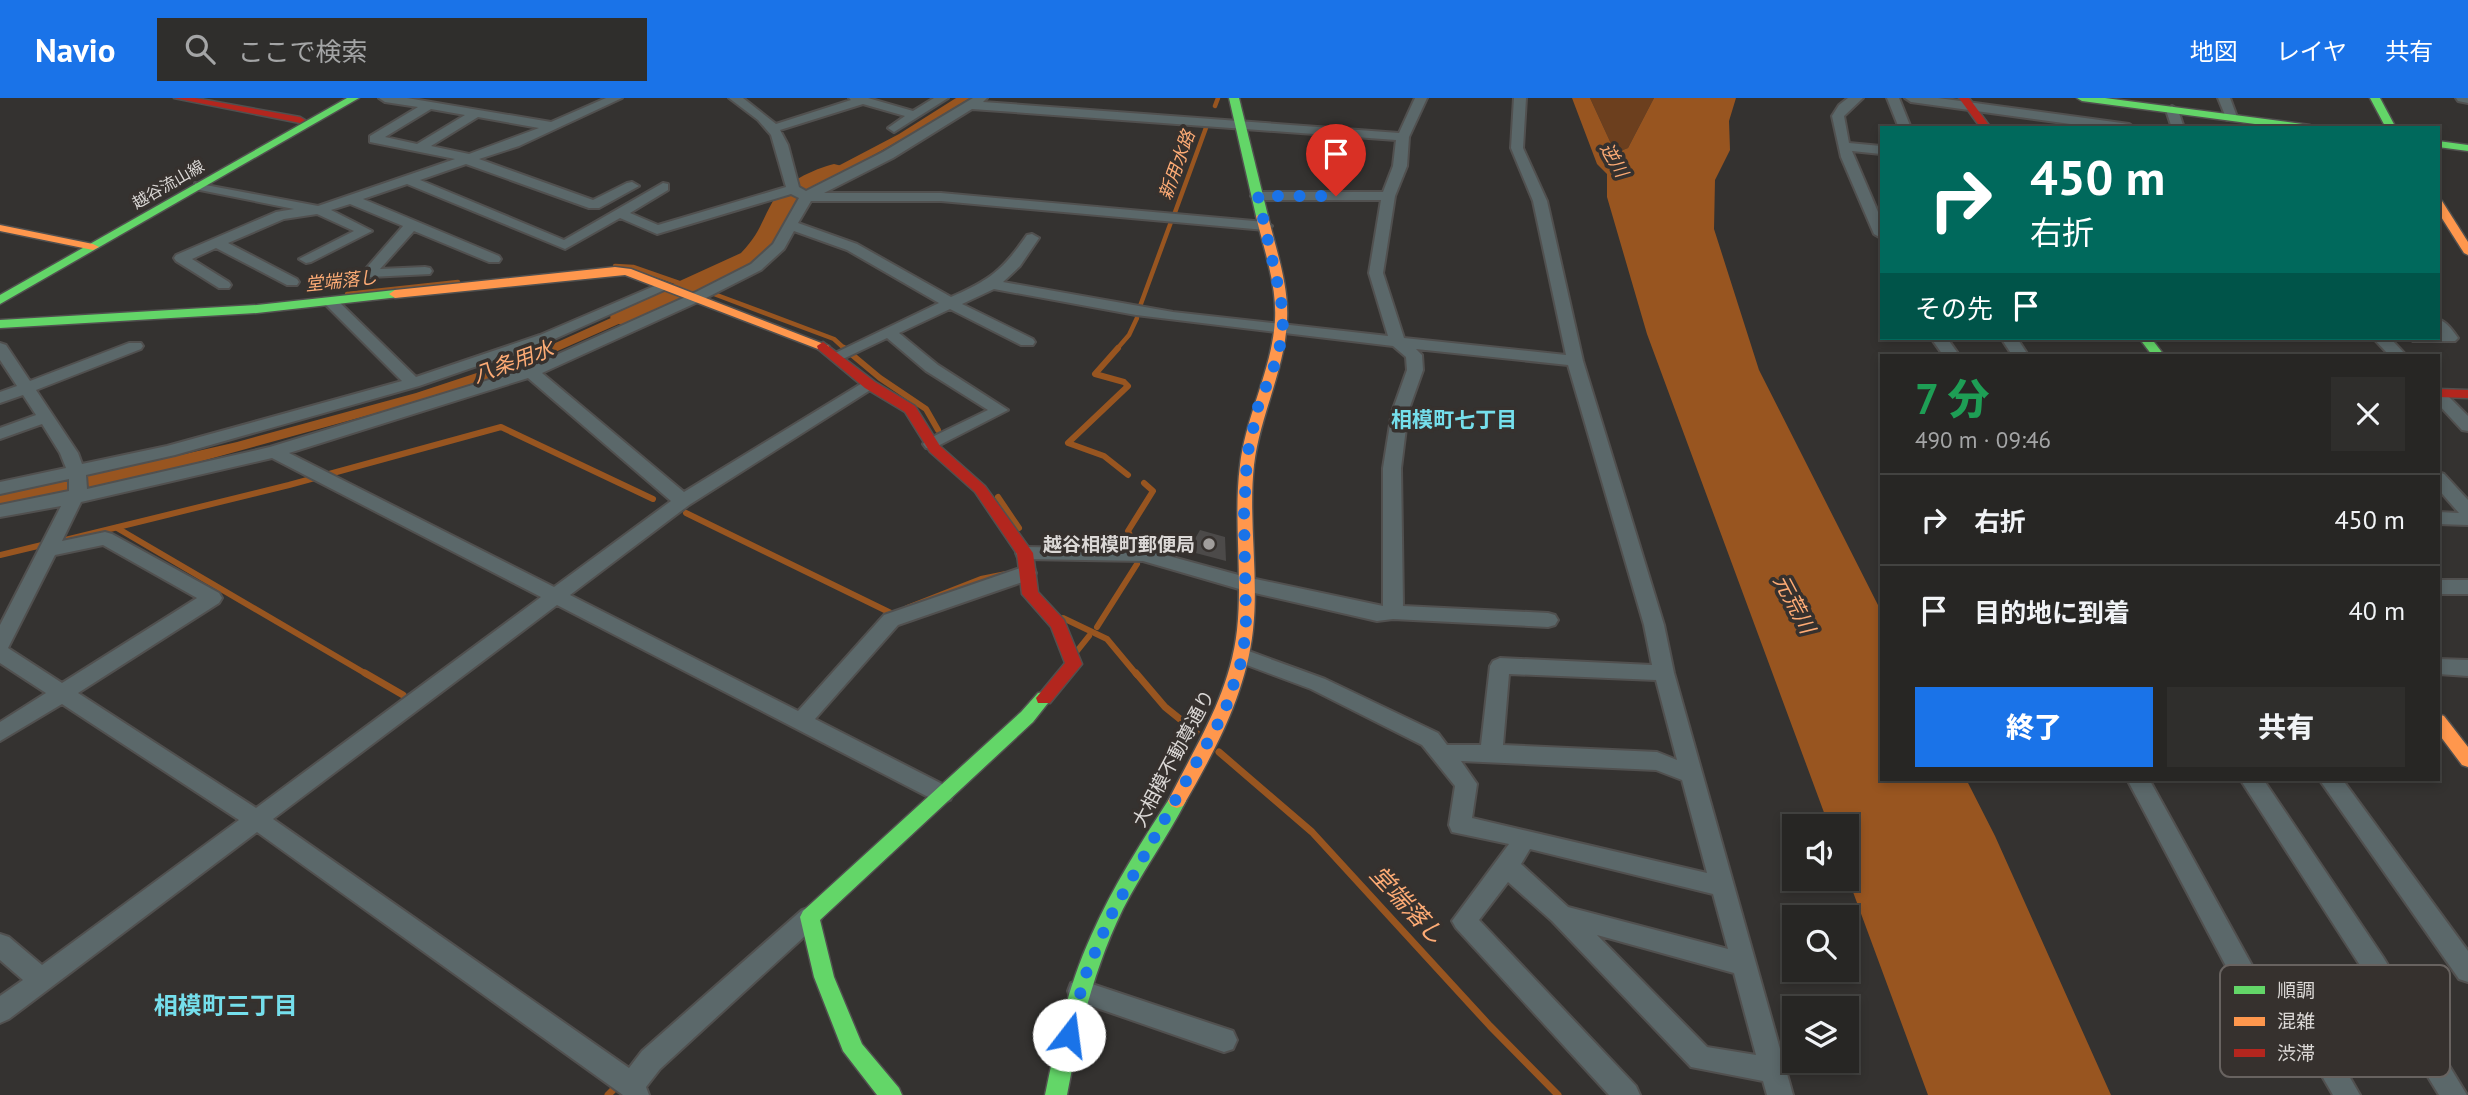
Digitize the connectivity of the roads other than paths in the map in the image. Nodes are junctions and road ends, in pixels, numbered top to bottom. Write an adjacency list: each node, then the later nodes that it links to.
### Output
1 (337, 98): 27 (street, 越谷流山線)
2 (354, 98): 47 (street, 越谷流山線)
3 (385, 98): 22 (street)
4 (615, 98): 30 (street)
5 (735, 98): 37 (street)
6 (942, 98): 25 (street)
7 (1234, 98): 28 (street, 大相模不動尊通り)
8 (1421, 98): 39 (street)
9 (1520, 98): 94 (street)
10 (1857, 98): 41 (street)
11 (1893, 98): 31 (street)
12 (1912, 98): 21 (street)
13 (2082, 98): 23 (street)
14 (2224, 98): 26 (street)
15 (2375, 98): 36 (street)
16 (2462, 98): 19 (street)
17 (187, 99): 27 (street)
18 (858, 99): 25 (street); 37 (street)
19 (2468, 99)
20 (976, 102): 28 (street); 50 (street)
21 (1967, 103): 29 (street); 32 (street)
22 (430, 105): 24 (street); 42 (street)
23 (2172, 110): 26 (street); 34 (street)
24 (477, 113): 30 (street); 42 (street)
25 (915, 115): 38 (street)
26 (2231, 117): 35 (street)
27 (299, 120): 68 (street, 越谷流山線)
28 (1240, 124): 39 (street); 51 (street, 大相模不動尊通り)
29 (2073, 124): 33 (street)
30 (553, 126): 45 (street)
31 (1904, 126)
32 (1984, 126)
33 (2101, 126)
34 (2177, 126)
35 (2296, 126)
36 (2390, 126)
37 (775, 128): 50 (street)
38 (894, 128)
39 (1403, 137): 52 (street)
40 (2440, 144): 43 (street)
41 (1844, 147): 44 (street); 53 (street)
42 (419, 148): 45 (street)
43 (2468, 148)
44 (1880, 150)
45 (468, 159): 46 (street); 48 (street)
46 (409, 180): 55 (street); 58 (street)
47 (200, 186): 57 (street); 68 (street, 越谷流山線)
48 (632, 186)
49 (663, 187): 58 (street)
50 (799, 193): 58 (street); 60 (street); 61 (street)
51 (1258, 196): 52 (street); 61 (street, 大相模不動尊通り)
52 (1388, 196): 88 (street)
53 (1864, 196): 54 (street); 63 (street)
54 (1880, 197)
55 (354, 200): 57 (street); 59 (street)
56 (2440, 208): 67 (street)
57 (319, 210): 66 (street); 69 (street)
58 (619, 213)
59 (412, 225): 70 (street); 71 (street)
60 (791, 226): 76 (street); 79 (street)
61 (1265, 226): 82 (street, 大相模不動尊通り)
62 (0, 228): 68 (street)
63 (1880, 232)
64 (1032, 238): 73 (street)
65 (0, 243): 68 (street)
66 (217, 243): 72 (street); 74 (street)
67 (2468, 251)
68 (69, 252): 75 (street, 越谷流山線); 77 (street, 越谷流山線)
69 (306, 259)
70 (494, 259)
71 (425, 271)
72 (292, 282)
73 (992, 284): 79 (street); 82 (street)
74 (225, 285)
75 (0, 287)
76 (680, 293): 78 (street); 93 (street); 95 (street); 96 (street)
77 (0, 300)
78 (330, 301): 80 (street); 96 (street)
79 (950, 303): 83 (street); 87 (street)
80 (0, 324)
81 (2440, 326): 84 (street)
82 (1283, 329): 88 (street); 118 (street, 大相模不動尊通り)
83 (890, 333): 93 (street); 106 (street)
84 (2440, 338)
85 (2147, 340): 91 (street)
86 (2383, 340): 92 (street)
87 (1027, 342)
88 (1398, 342): 94 (street); 122 (street)
89 (135, 346): 98 (street)
90 (0, 348): 98 (street)
91 (2157, 354)
92 (2397, 354)
93 (838, 355): 97 (street)
94 (1575, 361): 129 (street)
95 (531, 372): 107 (street); 111 (street)
96 (413, 383): 109 (street)
97 (870, 385): 106 (street); 111 (street)
98 (25, 388): 102 (street); 103 (street)
99 (2440, 394): 100 (street)
100 (2468, 394)
101 (2440, 396): 104 (street)
102 (0, 398)
103 (45, 417): 105 (street); 109 (street)
104 (2468, 426)
105 (0, 434)
106 (932, 444): 117 (street)
107 (274, 452): 109 (street); 121 (street)
108 (2440, 480): 112 (street)
109 (77, 485): 110 (street); 113 (street); 116 (street)
110 (0, 488)
111 (683, 501): 121 (street)
112 (2468, 511)
113 (0, 512)
114 (2440, 518): 115 (street)
115 (2468, 519)
116 (48, 550): 124 (street); 130 (street)
117 (1026, 563): 118 (street); 131 (street); 141 (street)
118 (1246, 584): 122 (street); 126 (street, 大相模不動尊通り)
119 (2440, 587): 120 (street)
120 (2468, 587)
121 (554, 598): 131 (street); 142 (street)
122 (1393, 612): 123 (street)
123 (1548, 620)
124 (0, 644)
125 (0, 653): 130 (street)
126 (1243, 656): 134 (street); 154 (street, 大相模不動尊通り)
127 (2440, 667): 128 (street)
128 (2468, 668)
129 (1664, 673): 135 (street); 137 (street)
130 (64, 693): 133 (street); 142 (street)
131 (800, 722): 141 (street)
132 (2440, 724): 136 (street)
133 (0, 733)
134 (1442, 753): 135 (street); 143 (street)
135 (1491, 753): 137 (street)
136 (2468, 760)
137 (1691, 764): 145 (street)
138 (2139, 781): 150 (street)
139 (2252, 781): 151 (street)
140 (2331, 781): 152 (street)
141 (942, 794): 147 (street)
142 (257, 820): 153 (street); 160 (street)
143 (1525, 838): 144 (street); 145 (street)
144 (1507, 866): 146 (street); 163 (street)
145 (1724, 887): 149 (street)
146 (1560, 914): 149 (street); 157 (street)
147 (810, 917): 160 (street); 161 (street)
148 (0, 945): 153 (street)
149 (1745, 965): 157 (street)
150 (2239, 965)
151 (2374, 965)
152 (2468, 971)
153 (41, 980): 155 (street)
154 (1080, 991): 156 (street); 162 (street, 大相模不動尊通り)
155 (0, 1011)
156 (1224, 1040)
157 (1773, 1070): 164 (street)
158 (2337, 1077): 165 (street)
159 (2443, 1077): 166 (street)
160 (634, 1090)
161 (891, 1095)
162 (1056, 1095)
163 (1627, 1095)
164 (1780, 1095)
165 (2347, 1095)
166 (2454, 1095)

